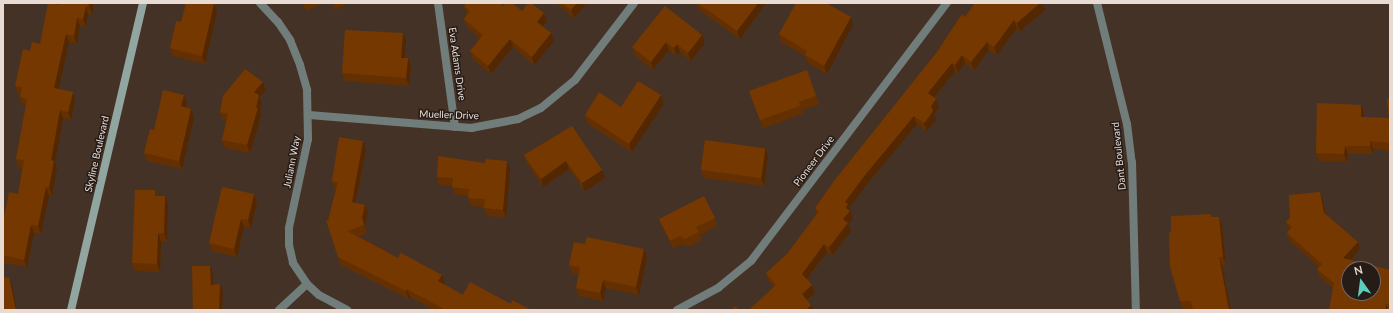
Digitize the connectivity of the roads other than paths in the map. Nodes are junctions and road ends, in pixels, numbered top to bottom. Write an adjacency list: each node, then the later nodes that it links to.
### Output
1 (143, 3): 10 (street, Skyline Boulevard)
2 (260, 3): 7 (street, Juliann Way)
3 (438, 3): 8 (street, Eva Adams Drive)
4 (634, 3): 8 (street, Mueller Drive)
5 (947, 3): 13 (street, Pioneer Drive)
6 (1097, 3): 14 (street, Dant Boulevard)
7 (309, 115): 8 (street, Mueller Drive); 9 (street, Juliann Way)
8 (455, 127)
9 (307, 284): 11 (street); 12 (street, Juliann Way)
10 (71, 310)
11 (279, 310)
12 (347, 310)
13 (678, 310)
14 (1136, 310)

